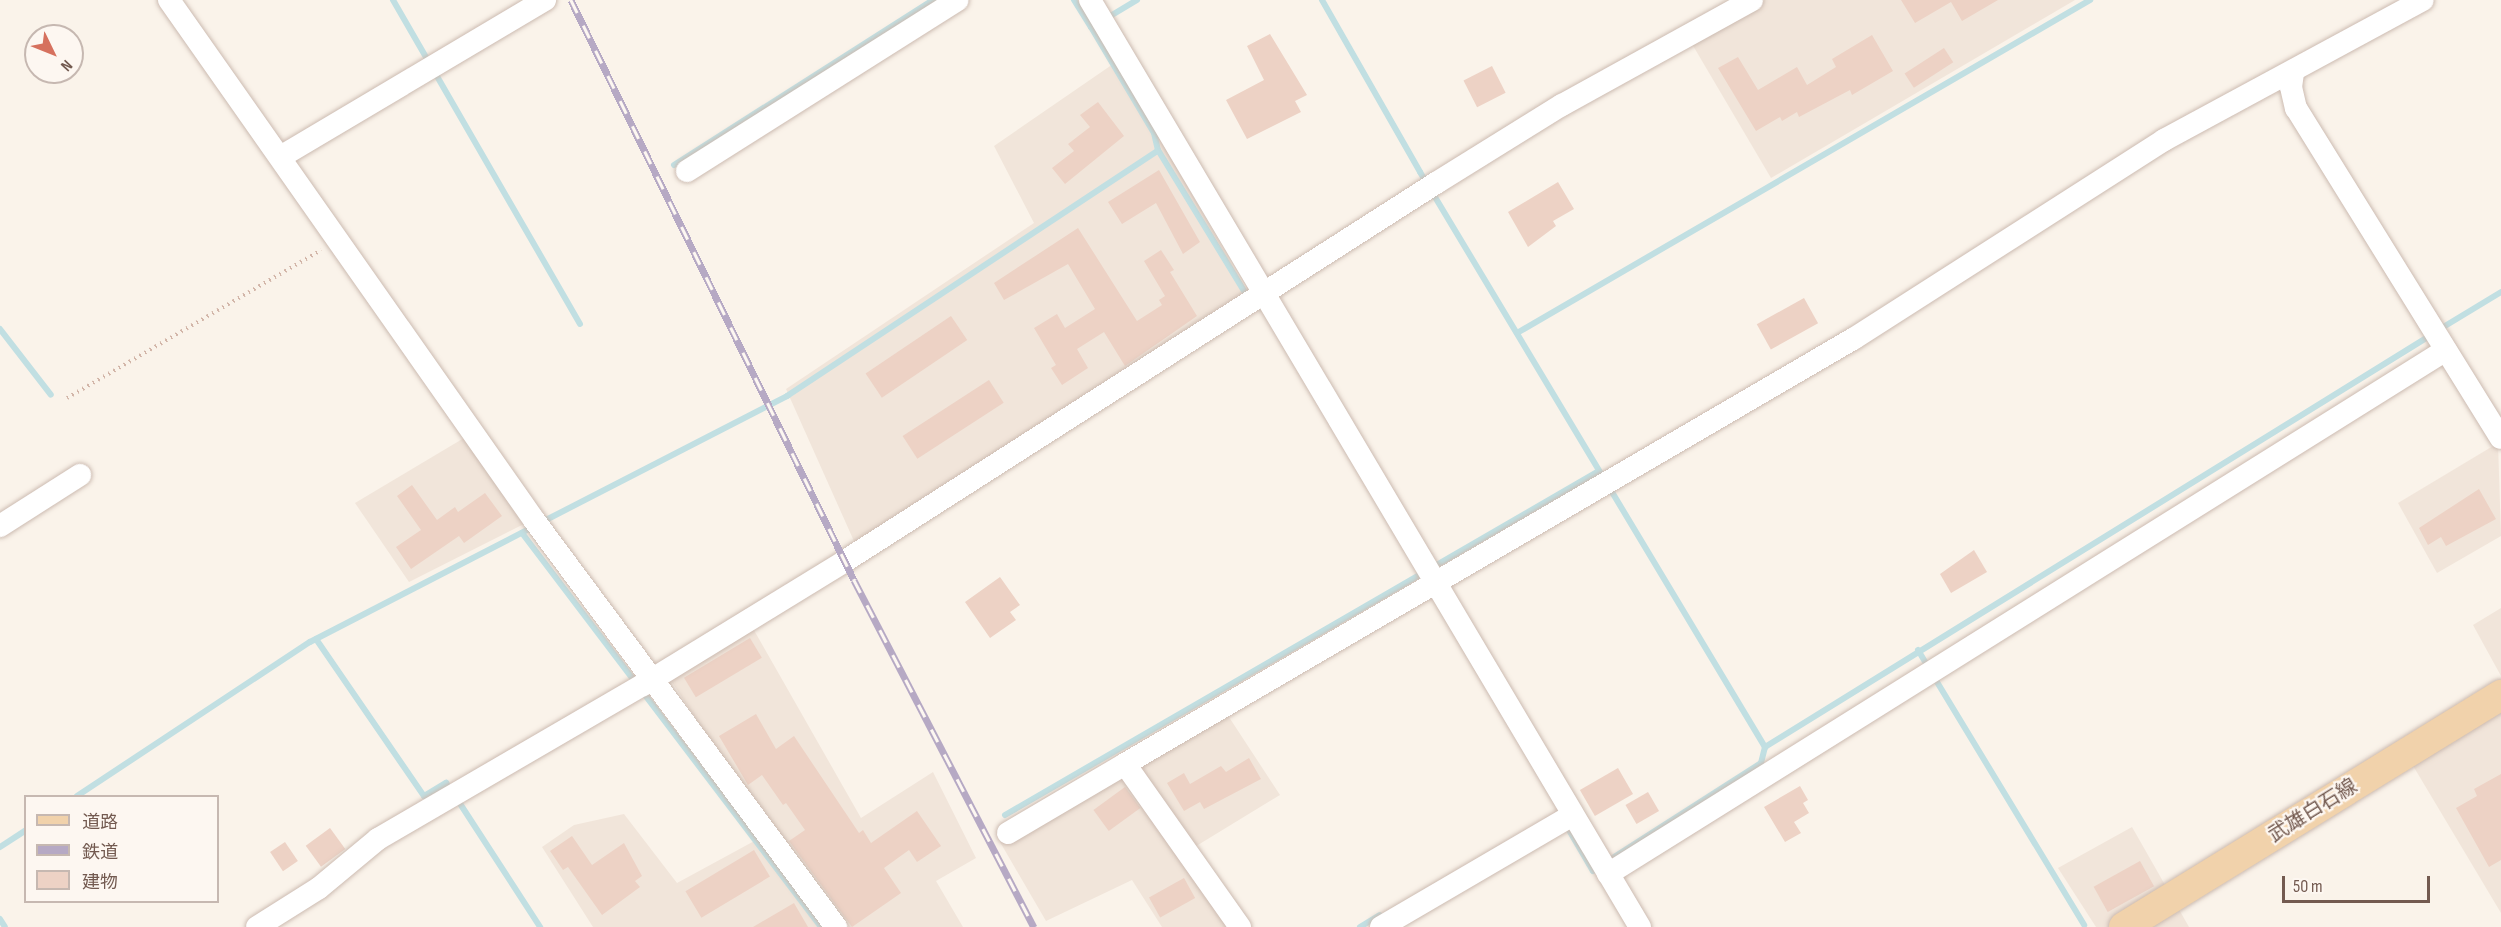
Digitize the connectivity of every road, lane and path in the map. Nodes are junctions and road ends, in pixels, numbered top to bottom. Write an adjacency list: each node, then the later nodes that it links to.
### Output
1 (169, 0): 8 (street)
2 (545, 0): 8 (street)
3 (958, 0): 9 (street)
4 (1752, 0): 11 (street)
5 (2417, 2): 7 (street)
6 (1098, 13): 11 (street)
7 (2293, 73): 12 (street); 17 (street)
8 (282, 156): 10 (street)
9 (687, 171)
10 (340, 239): 13 (path); 18 (street)
11 (1262, 291): 17 (street); 18 (street)
12 (2439, 338): 14 (street); 23 (street)
13 (67, 398)
14 (2501, 438)
15 (80, 475): 16 (street)
16 (0, 526)
17 (1430, 575): 20 (street); 21 (street)
18 (644, 684): 24 (street); 25 (street)
19 (2501, 695): 29 (main road, 武雄白石線)
20 (1125, 764): 22 (street); 26 (street)
21 (1566, 819): 23 (street); 27 (street)
22 (1008, 833)
23 (1604, 868): 28 (street)
24 (258, 927)
25 (836, 927)
26 (1240, 927)
27 (1381, 927)
28 (1640, 927)
29 (2124, 927)

